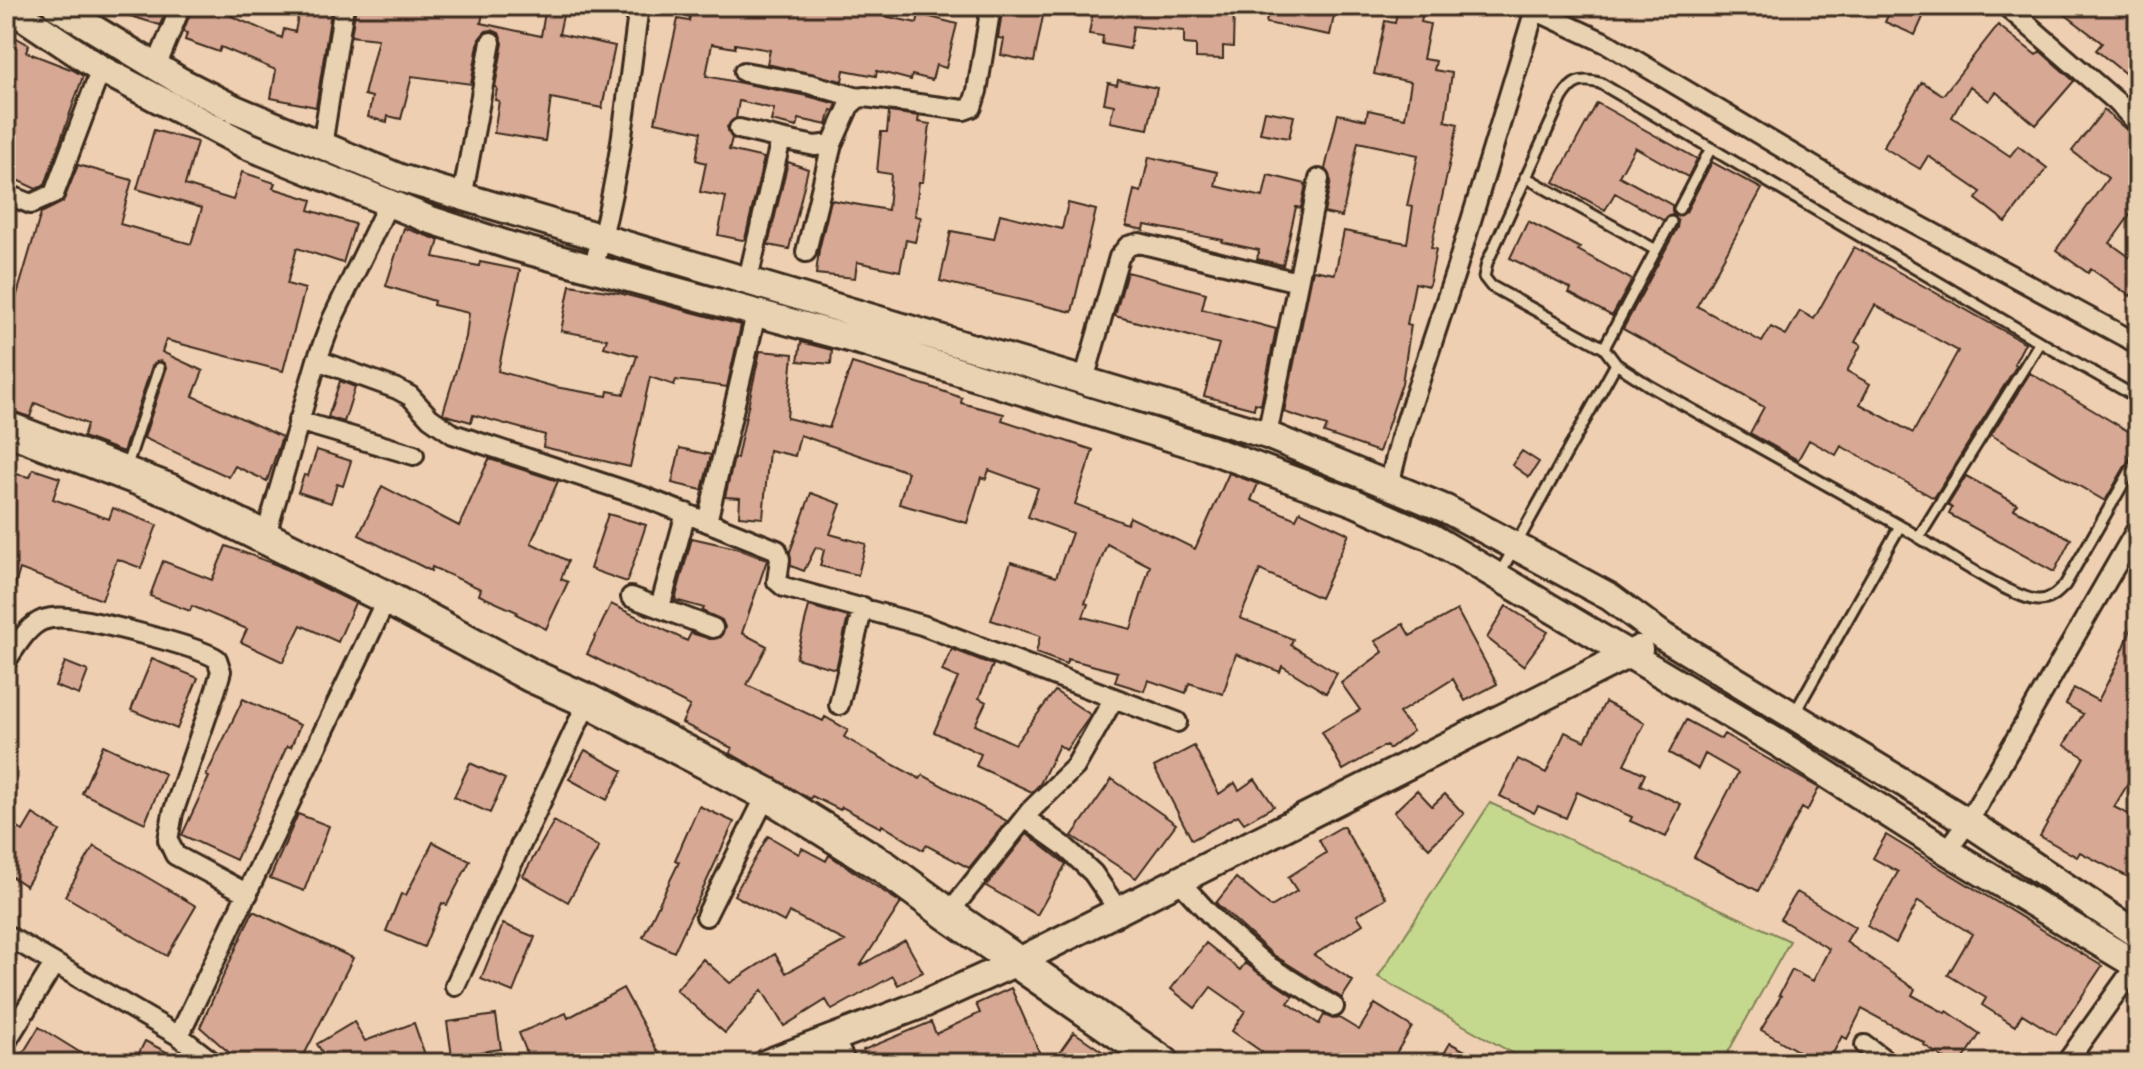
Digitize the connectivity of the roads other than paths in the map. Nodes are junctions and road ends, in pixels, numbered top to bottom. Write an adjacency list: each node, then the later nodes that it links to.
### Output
1 (7, 6): 11 (street)
2 (56, 6): 10 (street)
3 (181, 6): 10 (street)
4 (344, 6): 18 (street)
5 (639, 6): 27 (street)
6 (991, 6): 13 (street)
7 (2006, 6): 14 (street)
8 (1532, 8): 35 (street); 48 (street)
9 (491, 42): 23 (street)
10 (156, 67): 18 (street)
11 (101, 69): 22 (street); 24 (street)
12 (744, 72): 13 (street)
13 (858, 98): 17 (street)
14 (2138, 124)
15 (739, 129): 16 (street)
16 (781, 139): 17 (street); 32 (street)
17 (832, 144): 29 (street)
18 (322, 146): 23 (street)
19 (1711, 148): 20 (lane); 25 (lane); 34 (lane)
20 (1525, 177): 28 (lane); 36 (lane)
21 (1319, 179): 31 (street)
22 (6, 194)
23 (462, 198): 27 (street)
24 (388, 204): 30 (street); 37 (street)
25 (1679, 209)
26 (1671, 222): 28 (lane)
27 (603, 238): 30 (street); 32 (street)
28 (1656, 250): 36 (lane)
29 (806, 252)
30 (593, 267): 33 (street)
31 (1298, 282): 40 (street); 44 (street)
32 (747, 283): 40 (street)
33 (756, 314): 50 (street); 57 (street)
34 (2040, 342): 41 (lane); 53 (lane)
35 (2138, 344)
36 (1604, 348): 38 (lane)
37 (317, 360): 42 (street); 49 (street)
38 (1616, 364): 51 (lane); 55 (lane)
39 (159, 368): 47 (lane)
40 (1084, 380): 44 (street)
41 (2138, 398)
42 (298, 421): 45 (street); 54 (street)
43 (6, 428): 47 (highway)
44 (1267, 435): 48 (street)
45 (414, 455)
46 (2138, 458): 53 (lane)
47 (125, 472): 54 (highway)
48 (1389, 485): 55 (street)
49 (686, 513): 50 (street); 60 (street)
50 (707, 522): 61 (street)
51 (1900, 526): 53 (lane); 69 (lane)
52 (2138, 527): 56 (street)
53 (1919, 537)
54 (265, 538): 59 (highway)
55 (1517, 546): 57 (lane); 63 (street)
56 (2131, 556): 73 (street)
57 (1499, 575): 64 (street)
58 (631, 597): 60 (street)
59 (387, 598): 67 (highway); 76 (street)
60 (660, 607): 62 (street)
61 (863, 607): 66 (street); 68 (street)
62 (713, 628)
63 (1664, 637): 64 (street); 69 (street)
64 (1629, 654): 74 (street); 75 (street)
65 (6, 661): 76 (street)
66 (1114, 698): 70 (street); 72 (street)
67 (588, 701): 71 (highway); 85 (street)
68 (839, 705)
69 (1794, 715): 73 (street)
70 (1177, 722)
71 (767, 794): 78 (highway); 79 (street)
72 (1025, 818): 77 (street); 78 (street)
73 (1968, 822): 74 (street); 81 (street)
74 (1947, 851): 84 (street)
75 (1179, 881): 77 (street); 86 (street)
76 (248, 894): 87 (street)
77 (1119, 911): 82 (street)
78 (948, 914): 82 (highway)
79 (706, 916)
80 (6, 935): 83 (street)
81 (2138, 935)
82 (1017, 962): 88 (street); 94 (highway)
83 (54, 964): 87 (street); 89 (street)
84 (2137, 965): 96 (street)
85 (455, 986)
86 (1334, 1007)
87 (179, 1036): 91 (street)
88 (833, 1037): 92 (street); 93 (street)
89 (6, 1042)
90 (1865, 1045): 95 (street)
91 (214, 1063)
92 (767, 1063)
93 (846, 1063)
94 (1163, 1063)
95 (1889, 1063)
96 (2066, 1063)

